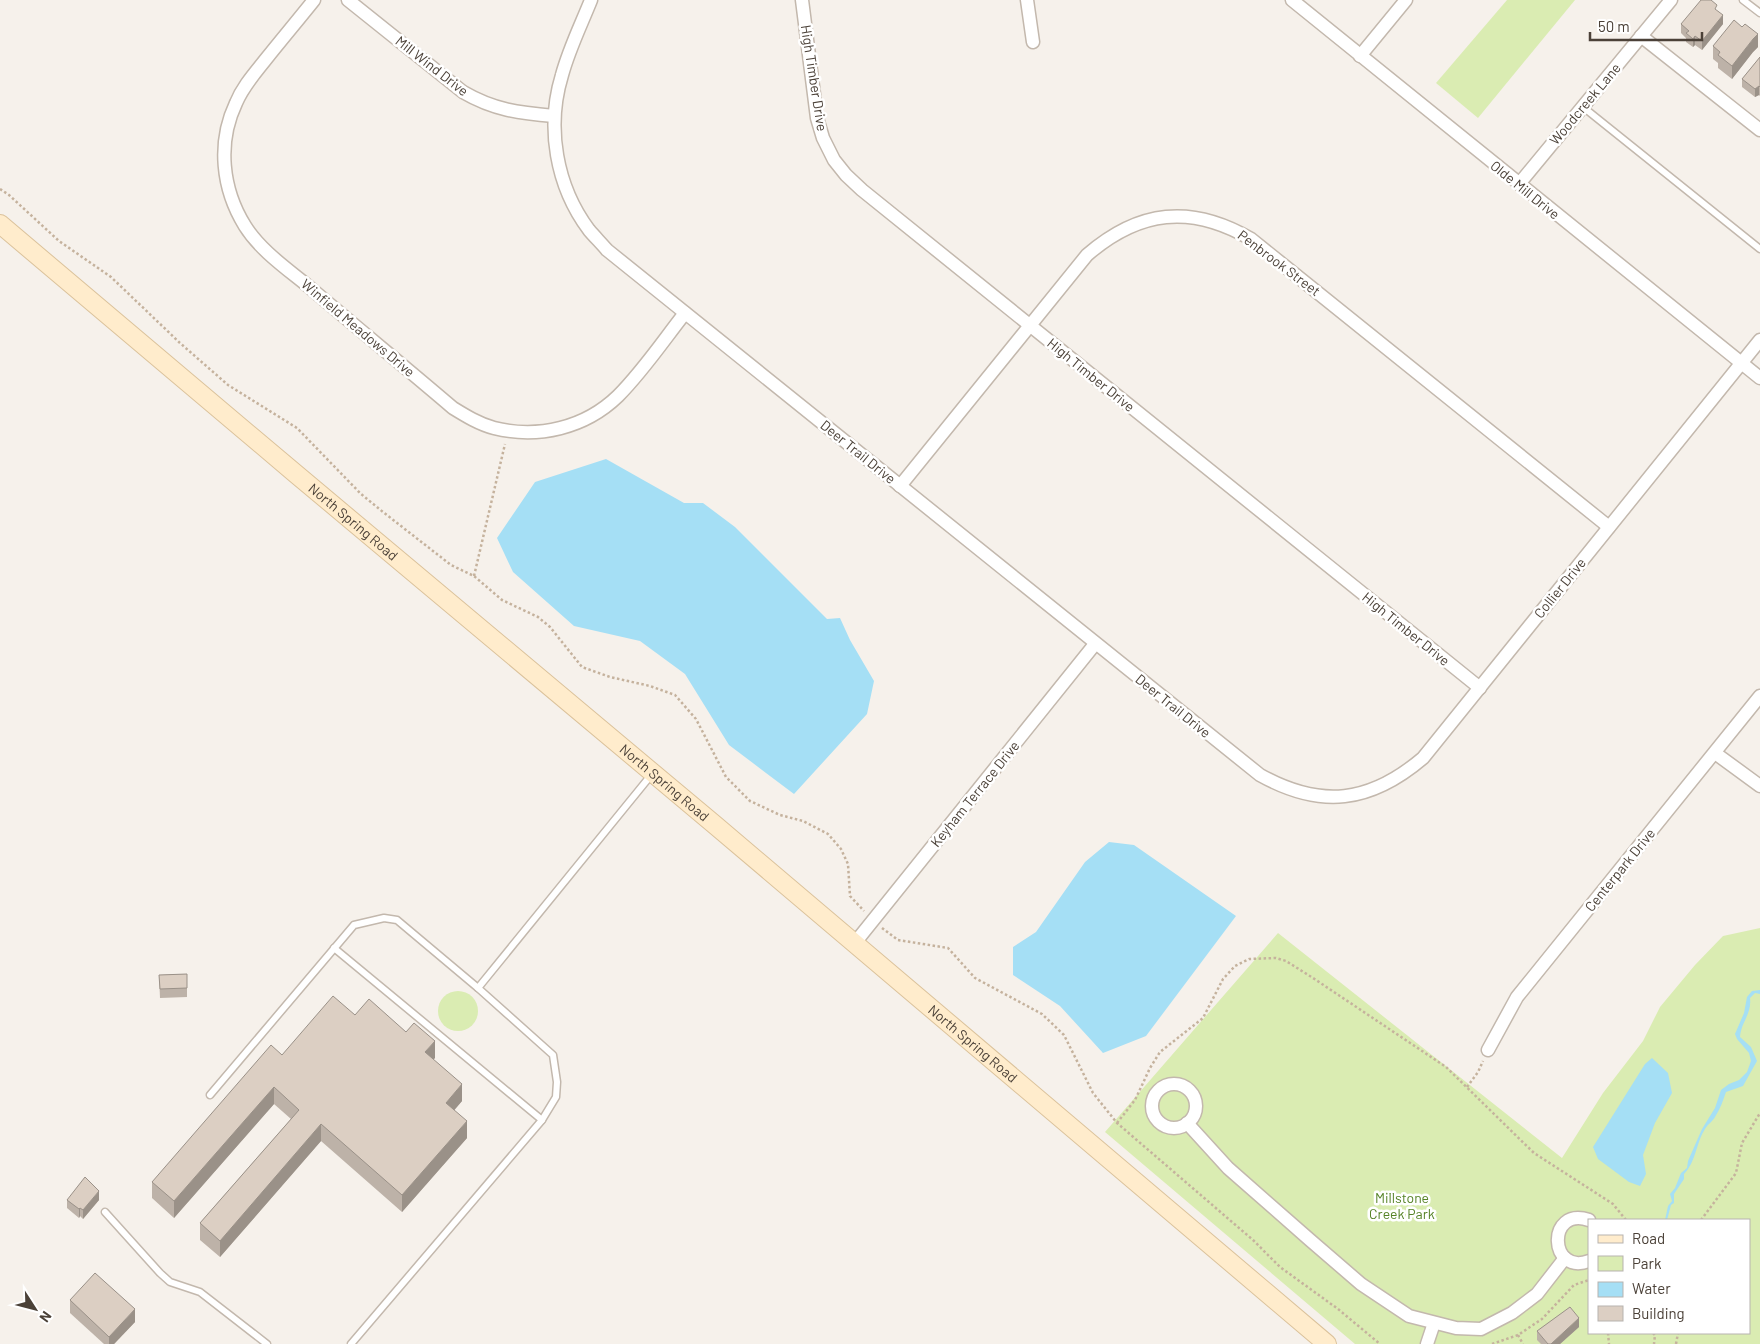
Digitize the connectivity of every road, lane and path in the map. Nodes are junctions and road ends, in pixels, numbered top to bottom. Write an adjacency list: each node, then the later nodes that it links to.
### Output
1 (314, 0): 26 (street, Winfield Meadows Drive)
2 (348, 0): 15 (street, Mill Wind Drive)
3 (591, 0): 15 (street, Deer Trail Drive)
4 (802, 0): 22 (street, High Timber Drive)
5 (1027, 0): 12 (street)
6 (1292, 0): 13 (street, Olde Mill Drive)
7 (1406, 0): 13 (street)
8 (1671, 0): 11 (street, Woodcreek Lane)
9 (1743, 0): 10 (lane)
10 (1760, 13)
11 (1641, 36): 14 (street, Woodcreek Lane); 16 (street)
12 (1033, 42)
13 (1360, 56): 17 (street, Olde Mill Drive)
14 (1583, 107): 17 (street, Woodcreek Lane); 20 (lane)
15 (554, 116): 21 (street, Deer Trail Drive)
16 (1760, 130)
17 (1519, 184): 24 (street, Olde Mill Drive)
18 (0, 189): 29 (path)
19 (0, 224): 34 (main road, North Spring Road)
20 (1760, 249)
21 (685, 313): 26 (street, Winfield Meadows Drive); 27 (street, Deer Trail Drive)
22 (1030, 325): 27 (street, Penbrook Street); 28 (street, Penbrook Street); 31 (street, High Timber Drive)
23 (1760, 340): 24 (street, Collier Drive)
24 (1741, 363): 25 (street, Olde Mill Drive); 28 (street, Collier Drive)
25 (1760, 378)
26 (505, 430): 29 (path)
27 (900, 486): 30 (street, Deer Trail Drive)
28 (1609, 527): 31 (street, Collier Drive)
29 (474, 576): 37 (path)
30 (1096, 644): 36 (street, Deer Trail Drive); 37 (street, Keyham Terrace Drive)
31 (1480, 688): 36 (street, Collier Drive)
32 (1760, 696): 33 (street, Centerpark Drive)
33 (1715, 753): 35 (street); 41 (street, Centerpark Drive)
34 (653, 774): 38 (main road, North Spring Road); 40 (lane)
35 (1760, 786)
36 (1332, 797)
37 (872, 921): 38 (street, Keyham Terrace Drive); 46 (path)
38 (854, 944): 59 (main road, North Spring Road)
39 (334, 948): 40 (lane); 43 (lane); 45 (lane)
40 (478, 988): 45 (lane)
41 (1488, 1050): 42 (path)
42 (1467, 1088): 46 (path); 49 (path)
43 (210, 1095)
44 (1760, 1112): 50 (path)
45 (542, 1120): 58 (lane)
46 (1116, 1122): 60 (path)
47 (1187, 1123): 55 (street)
48 (106, 1212): 57 (lane)
49 (1625, 1219)
50 (1702, 1219)
51 (1588, 1220): 52 (street)
52 (1565, 1258): 53 (street); 55 (street)
53 (1588, 1261)
54 (1588, 1280): 56 (path)
55 (1434, 1323): 61 (street)
56 (1518, 1335): 62 (path); 63 (path)
57 (267, 1344)
58 (351, 1344)
59 (1327, 1344)
60 (1380, 1344)
61 (1427, 1344)
62 (1492, 1344)
63 (1523, 1344)

